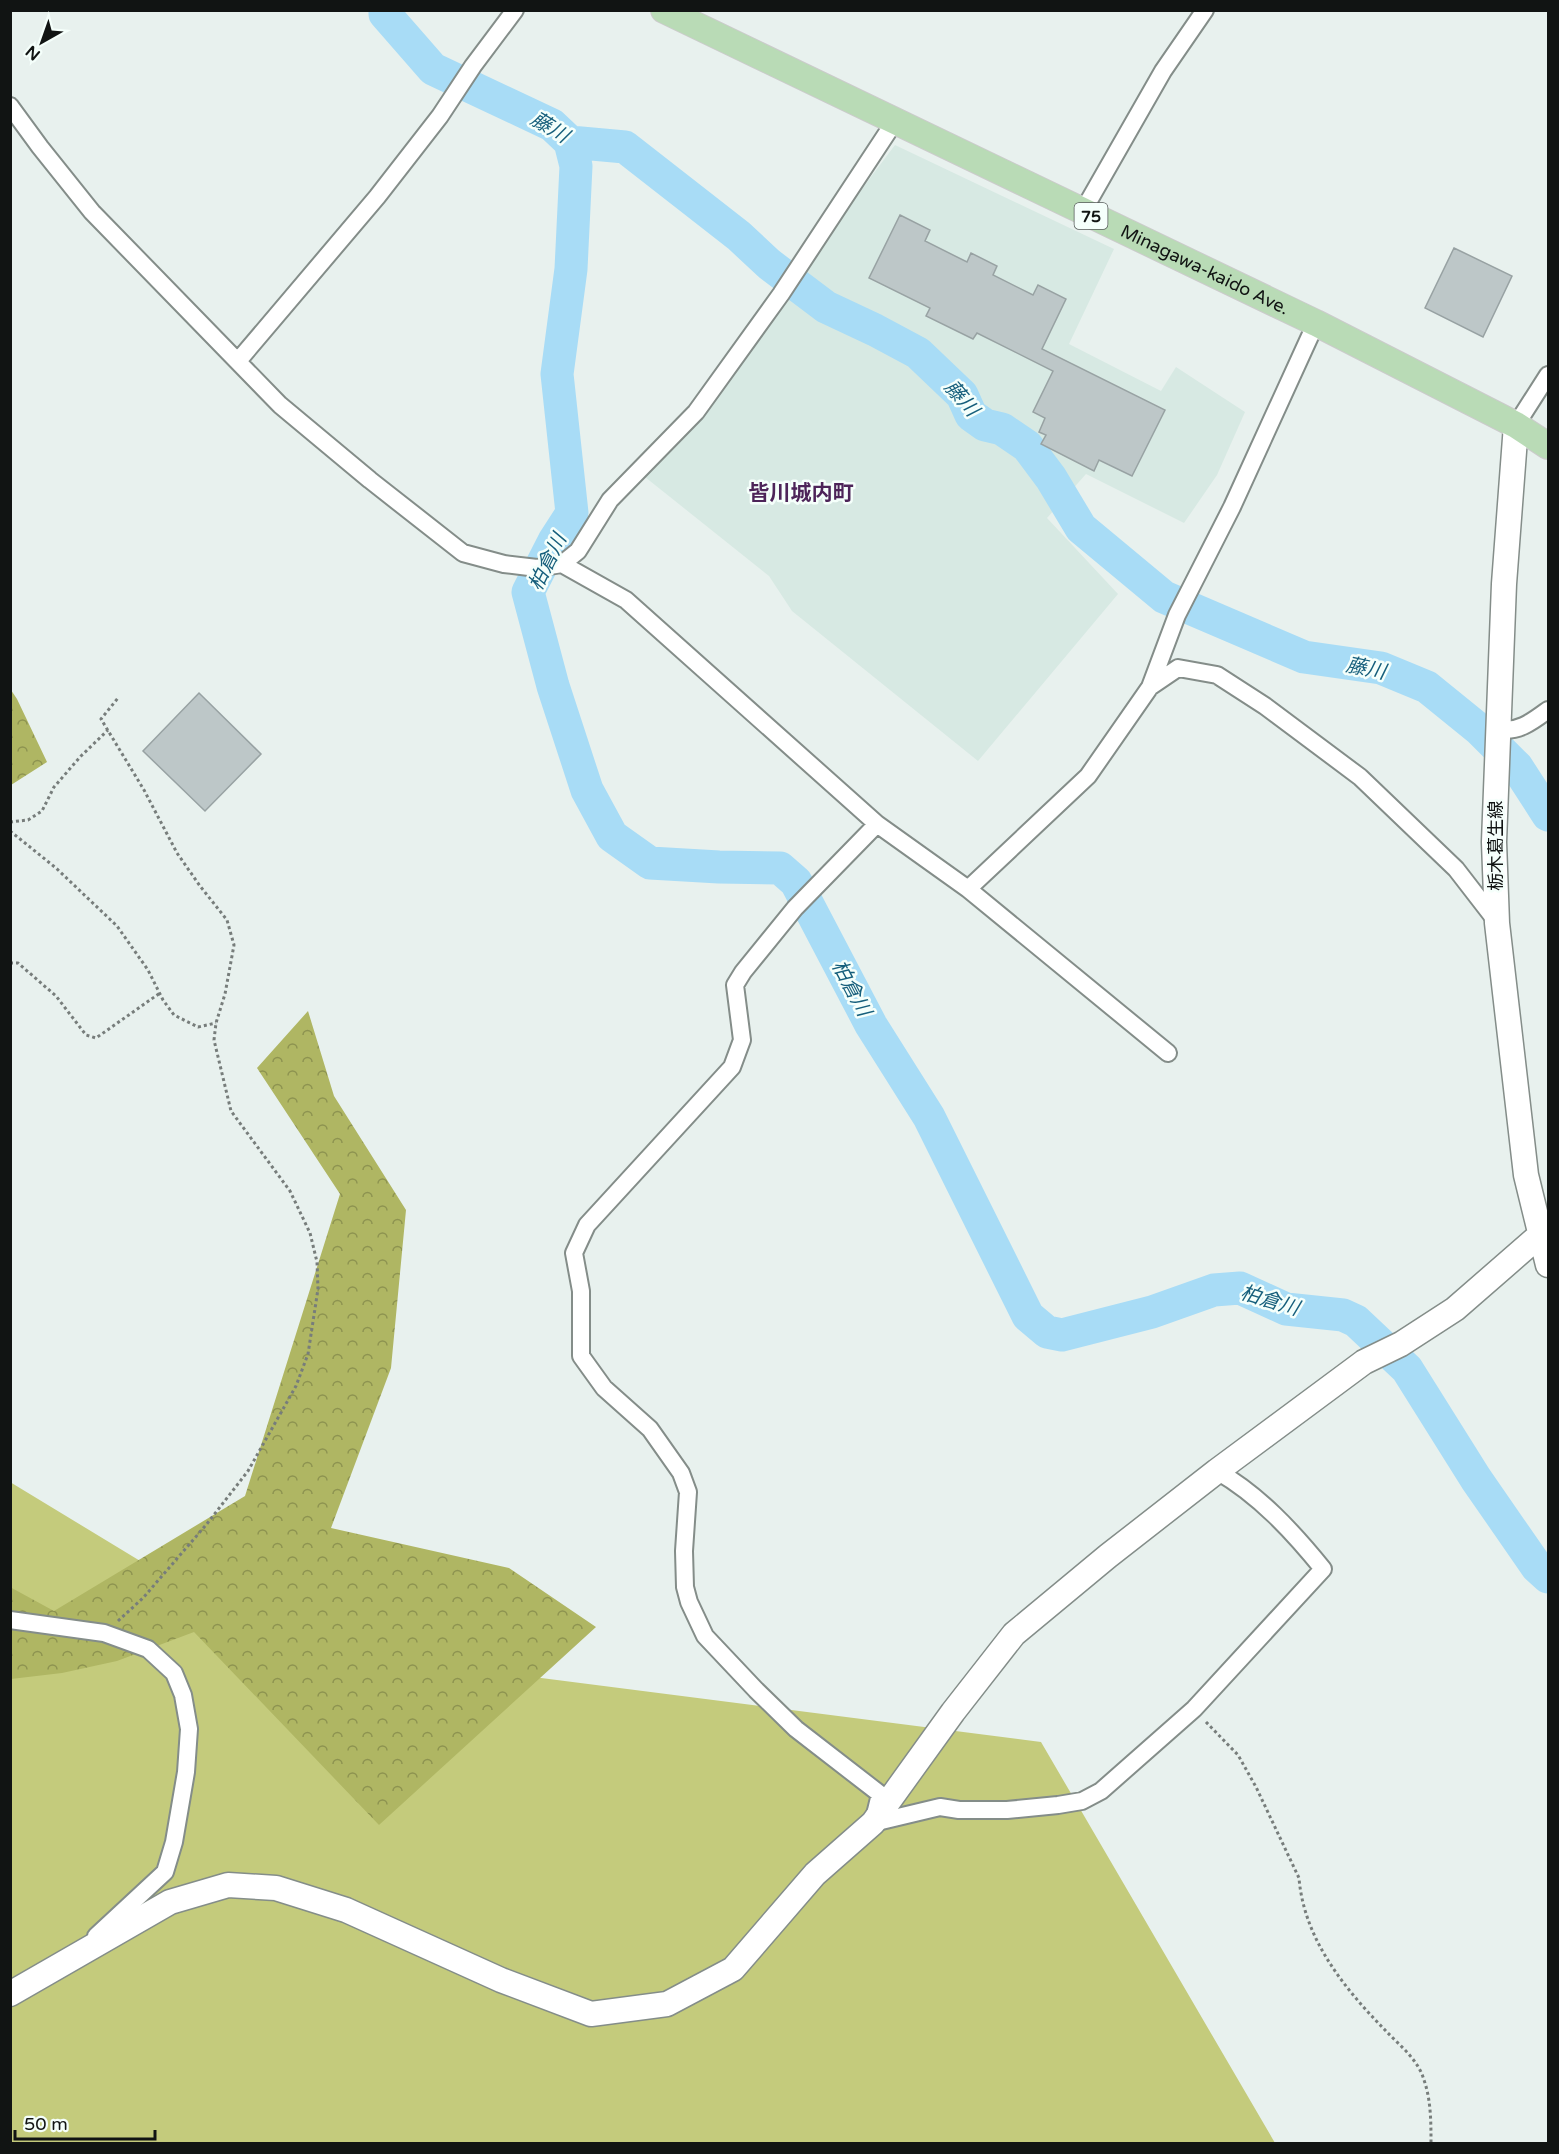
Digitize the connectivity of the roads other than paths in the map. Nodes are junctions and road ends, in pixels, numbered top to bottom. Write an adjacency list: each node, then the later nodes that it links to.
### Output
1 (515, 10): 8 (street)
2 (1205, 10): 6 (street)
3 (666, 11): 5 (main road, Minagawa-kaido Ave. / 75)
4 (10, 106): 8 (street)
5 (895, 121): 6 (main road, Minagawa-kaido Ave. / 75); 12 (street)
6 (1083, 212): 7 (main road, Minagawa-kaido Ave. / 75)
7 (1316, 323): 10 (main road, Minagawa-kaido Ave. / 75); 13 (street)
8 (238, 361): 12 (street)
9 (1548, 375): 10 (street)
10 (1516, 424): 11 (main road, 75); 15 (street, 栃木葛生線)
11 (1548, 446)
12 (562, 564): 16 (street)
13 (1149, 687): 17 (street); 18 (street)
14 (1548, 710): 15 (street)
15 (1499, 731): 18 (street, 栃木葛生線)
16 (877, 824): 17 (street); 24 (street)
17 (968, 889): 19 (street)
18 (1497, 923): 20 (street, 栃木葛生線)
19 (1168, 1053)
20 (1540, 1235): 21 (street, 栃木葛生線); 22 (street)
21 (1548, 1264)
22 (1217, 1471): 24 (street); 24 (street)
23 (10, 1620): 25 (street)
24 (873, 1823): 25 (street)
25 (73, 1957): 26 (street)
26 (10, 1994)

